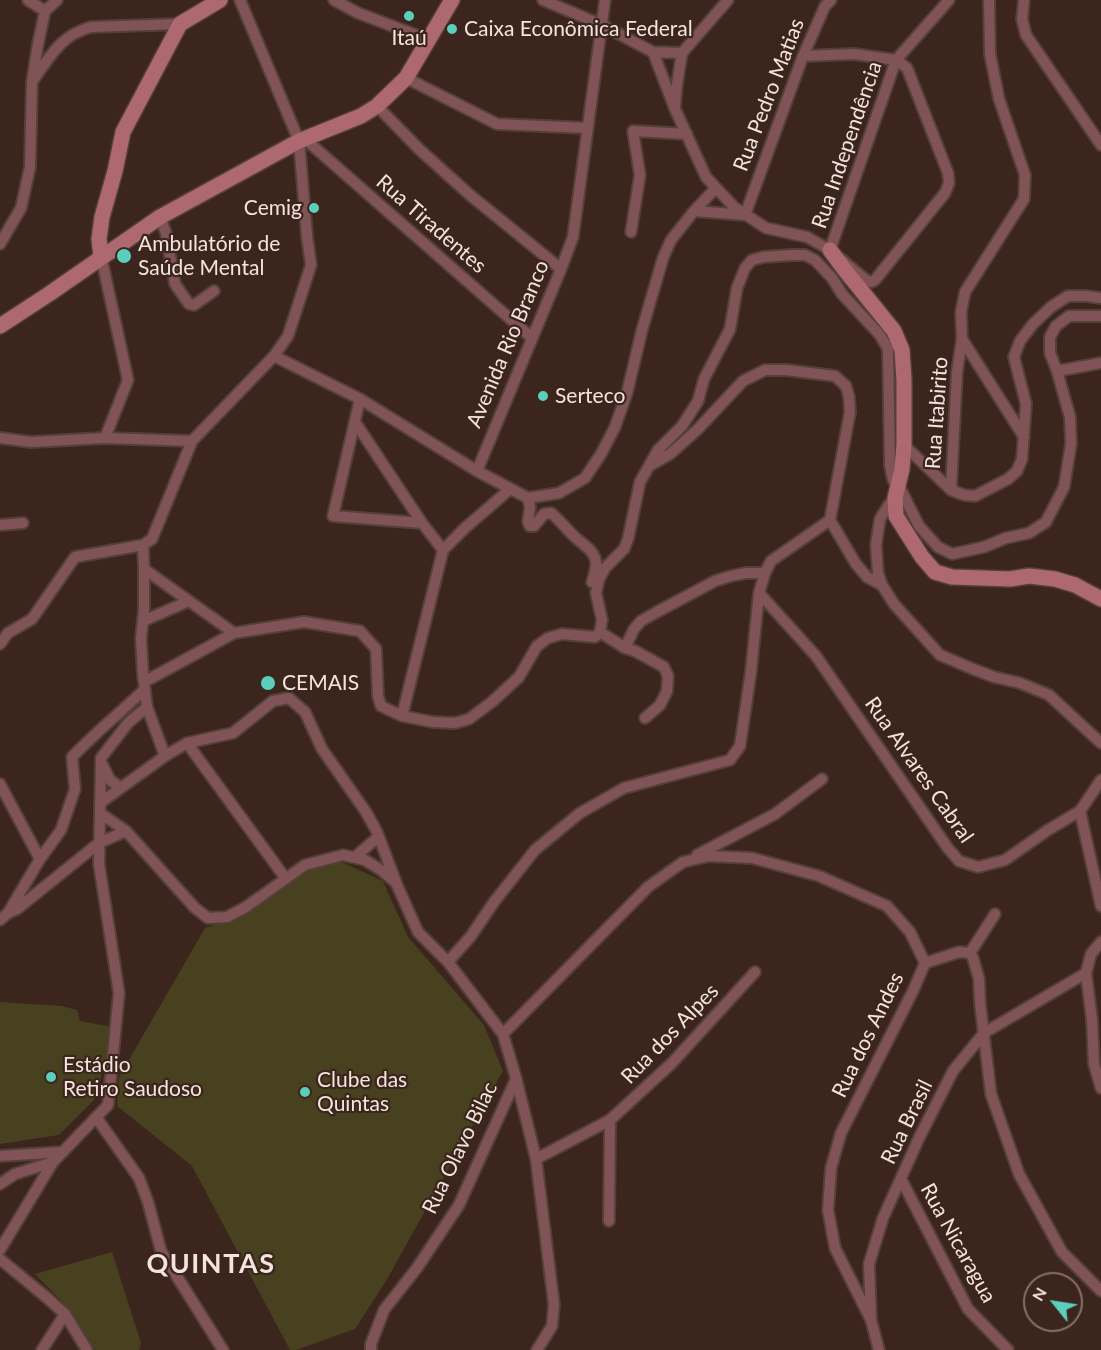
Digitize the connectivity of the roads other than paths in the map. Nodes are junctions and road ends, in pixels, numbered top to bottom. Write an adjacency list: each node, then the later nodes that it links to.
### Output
1 (28, 0): 15 (street)
2 (57, 0): 15 (street)
3 (220, 0): 16 (street)
4 (240, 0): 29 (street)
5 (334, 0): 18 (street)
6 (452, 0): 18 (street)
7 (543, 0): 17 (street)
8 (605, 0): 17 (street, Avenida Rio Branco)
9 (728, 0): 20 (street)
10 (843, 0): 14 (street, Rua Pedro Matias)
11 (950, 0): 22 (street, Rua Independência)
12 (989, 0): 45 (street, Rua Itabirito)
13 (1024, 0): 30 (street)
14 (828, 3): 21 (street, Rua Pedro Matias)
15 (45, 11): 24 (street)
16 (180, 24): 24 (street); 38 (street)
17 (602, 25): 19 (street); 27 (street, Avenida Rio Branco)
18 (429, 40): 23 (street)
19 (653, 52): 20 (street); 26 (street)
20 (682, 53): 26 (street)
21 (803, 56): 22 (street); 33 (street, Rua Pedro Matias)
22 (897, 60): 37 (street, Rua Independência); 37 (street)
23 (406, 78): 25 (street); 27 (street)
24 (32, 82): 36 (street)
25 (377, 106): 29 (street); 39 (street)
26 (675, 110): 28 (street)
27 (588, 128): 39 (street, Avenida Rio Branco)
28 (687, 134): 31 (street); 35 (street)
29 (302, 140): 34 (street); 44 (street, Rua Tiradentes); 46 (street)
30 (1101, 145)
31 (716, 188): 32 (street); 33 (street)
32 (694, 211): 33 (street); 61 (street)
33 (745, 215): 37 (street)
34 (160, 217): 38 (street); 40 (street)
35 (631, 232)
36 (0, 244)
37 (830, 250): 55 (street)
38 (101, 256): 43 (street); 53 (street)
39 (561, 269): 44 (street, Avenida Rio Branco)
40 (214, 291)
41 (1101, 298): 51 (street)
42 (1101, 316): 48 (street)
43 (0, 326)
44 (532, 338): 57 (street, Avenida Rio Branco)
45 (962, 339): 51 (street); 59 (street, Rua Itabirito)
46 (274, 356): 49 (street); 54 (street)
47 (1101, 363): 48 (street)
48 (1057, 371): 60 (street)
49 (360, 399): 50 (street); 57 (street)
50 (355, 422): 64 (street); 64 (street)
51 (1024, 437): 59 (street)
52 (0, 438): 53 (street)
53 (105, 438): 54 (street)
54 (192, 441): 66 (street)
55 (904, 445): 59 (street); 60 (street)
56 (649, 466): 60 (street); 62 (street); 72 (street)
57 (477, 471): 58 (street)
58 (510, 489): 61 (street); 67 (street)
59 (951, 490)
60 (897, 492): 70 (street); 73 (street)
61 (528, 498): 72 (street)
62 (830, 520): 69 (street); 70 (street)
63 (23, 523): 65 (street)
64 (422, 523): 67 (street)
65 (0, 525)
66 (143, 545): 68 (street); 78 (street)
67 (443, 550): 82 (street)
68 (144, 569): 74 (street); 75 (street)
69 (765, 573): 71 (street); 79 (street)
70 (882, 585): 85 (street)
71 (759, 593): 93 (street, Rua Alvares Cabral); 108 (street)
72 (597, 597): 76 (street)
73 (1101, 599)
74 (189, 601): 75 (street); 77 (street)
75 (143, 621): 80 (street)
76 (600, 632): 79 (street); 82 (street)
77 (234, 633): 80 (street); 82 (street)
78 (0, 644)
79 (625, 648): 83 (street)
80 (144, 685): 81 (street); 98 (street)
81 (147, 707): 86 (street); 87 (street)
82 (402, 716)
83 (645, 718)
84 (187, 743): 86 (street); 95 (street); 101 (street)
85 (1101, 743)
86 (165, 756): 91 (street)
87 (101, 758): 91 (street); 92 (street)
88 (822, 779): 99 (street)
89 (1101, 780): 93 (street, Rua Alvares Cabral)
90 (0, 784): 98 (street)
91 (121, 788): 92 (street)
92 (100, 808): 94 (street); 96 (street)
93 (1080, 811): 100 (street)
94 (126, 831): 96 (street); 101 (street)
95 (378, 837): 97 (street); 102 (street)
96 (99, 843): 105 (street); 118 (street)
97 (355, 857): 101 (street); 102 (street)
98 (40, 859): 105 (street)
99 (683, 862): 109 (street, Rua dos Andes); 114 (street, Rua dos Andes)
100 (1097, 865): 103 (street)
101 (286, 879)
102 (397, 885): 108 (street)
103 (1101, 906)
104 (995, 914): 107 (street)
105 (4, 917)
106 (1101, 942): 111 (street)
107 (970, 953): 109 (street); 113 (street)
108 (448, 962): 114 (street)
109 (925, 963): 131 (street, Rua dos Andes)
110 (755, 972): 119 (street, Rua dos Alpes)
111 (1086, 973): 112 (street); 113 (street, Rua Brasil)
112 (1096, 1019): 115 (street)
113 (984, 1033): 124 (street, Rua Brasil); 129 (street)
114 (503, 1034): 116 (street)
115 (1097, 1063): 117 (street)
116 (516, 1078): 122 (street, Rua Olavo Bilac); 135 (street, Rua Olavo Bilac)
117 (1101, 1088)
118 (96, 1118): 120 (street); 134 (street)
119 (610, 1120): 122 (street, Rua dos Alpes); 126 (street)
120 (63, 1152): 121 (street); 123 (street)
121 (0, 1156)
122 (536, 1159): 136 (street, Rua Olavo Bilac)
123 (53, 1162): 125 (street); 127 (street)
124 (901, 1179): 131 (street, Rua Brasil); 138 (street, Rua Nicaragua)
125 (0, 1184)
126 (609, 1221)
127 (0, 1250)
128 (0, 1259): 130 (street)
129 (1101, 1291)
130 (65, 1314): 132 (street); 133 (street)
131 (872, 1320): 137 (street, Rua Brasil)
132 (42, 1350)
133 (87, 1350)
134 (223, 1350)
135 (371, 1350)
136 (537, 1350)
137 (879, 1350)
138 (1008, 1350)

